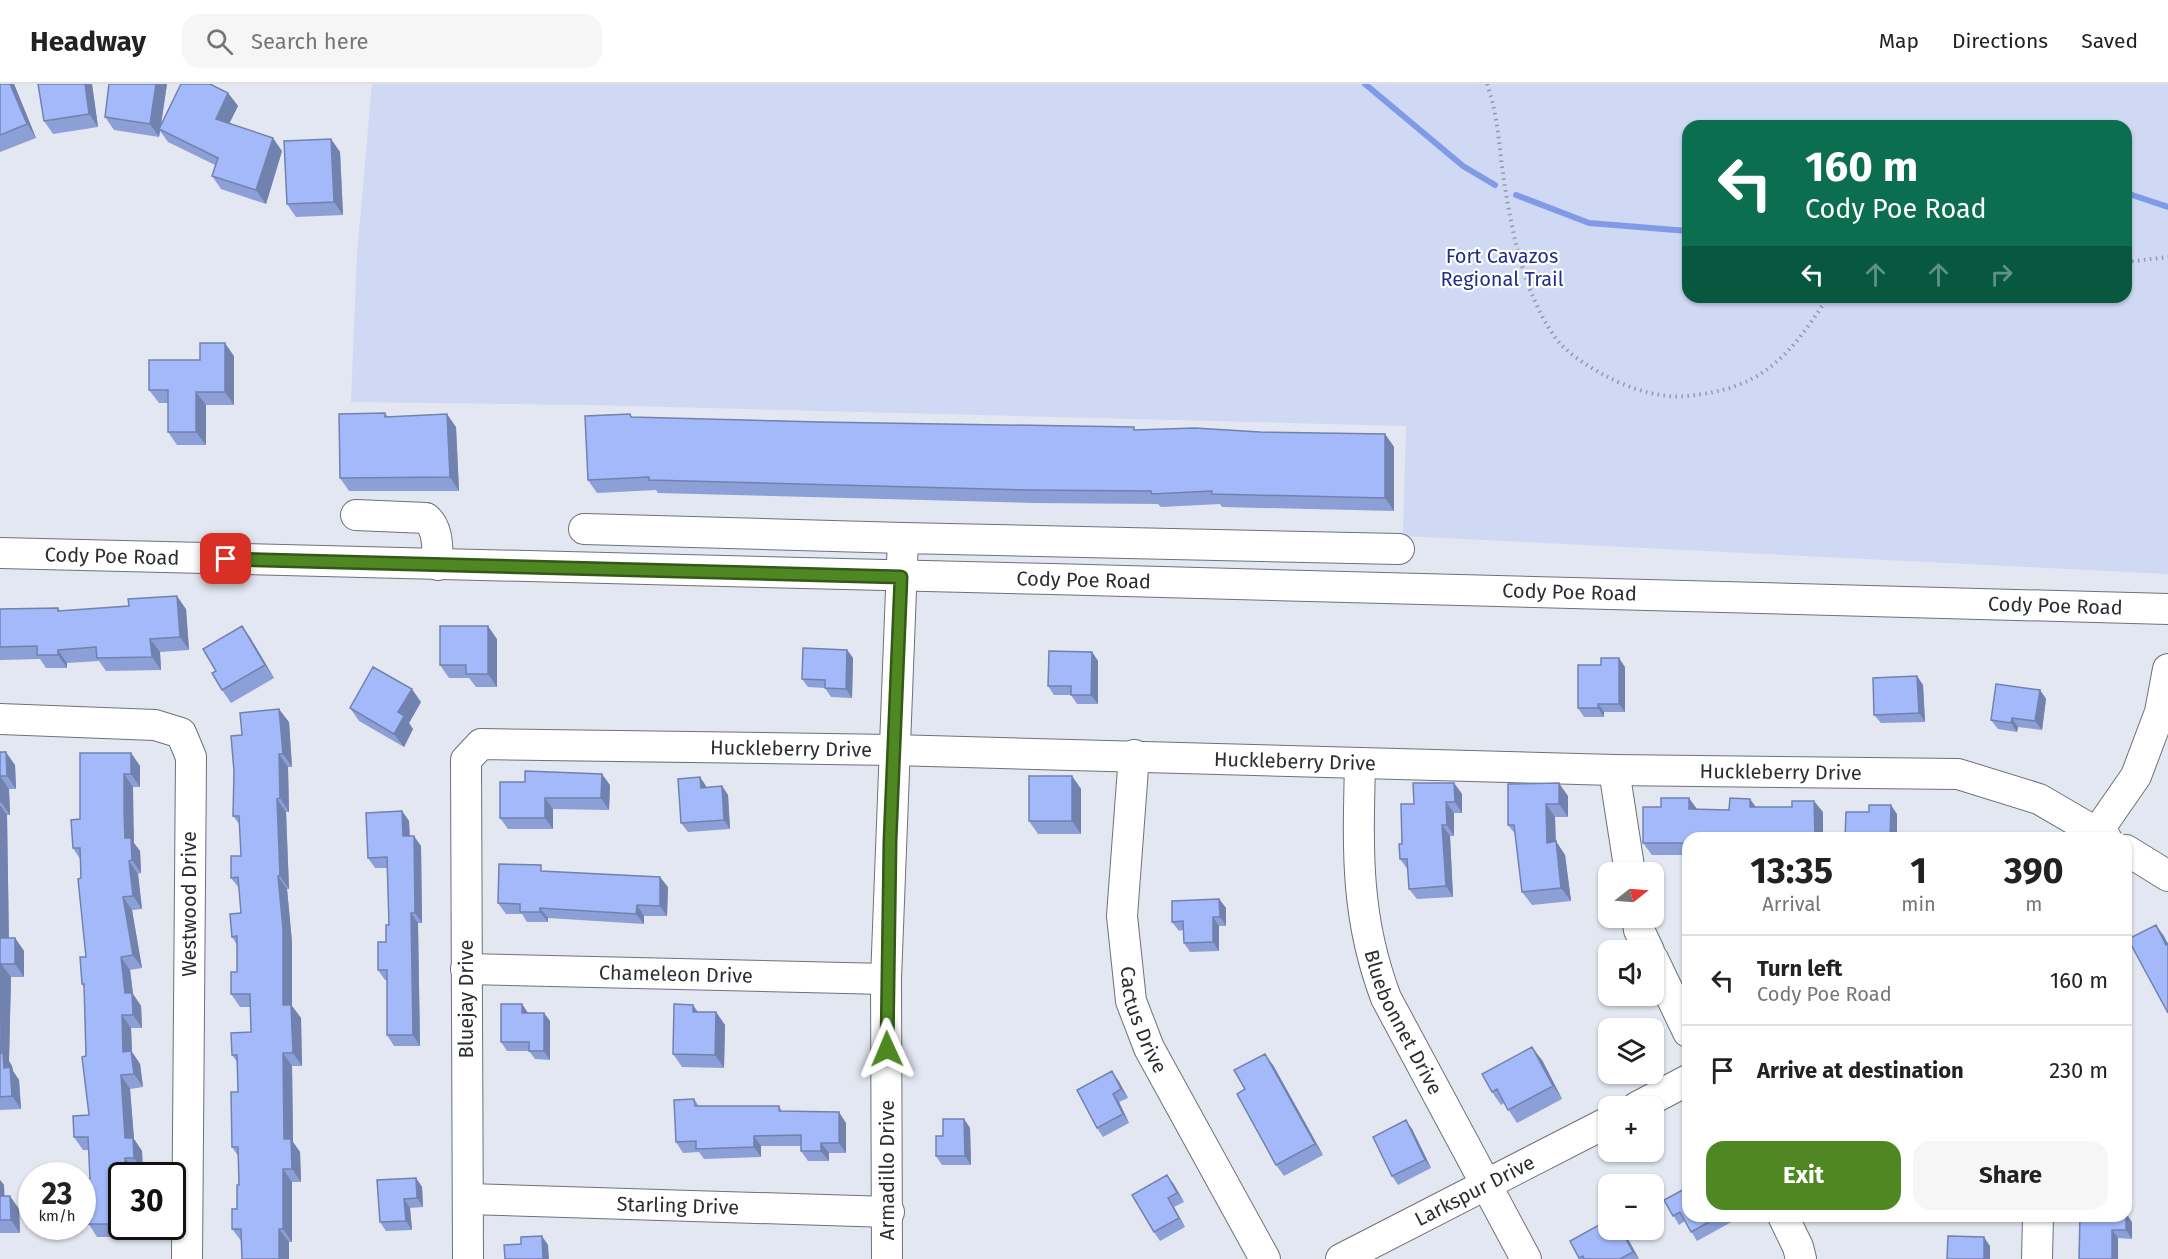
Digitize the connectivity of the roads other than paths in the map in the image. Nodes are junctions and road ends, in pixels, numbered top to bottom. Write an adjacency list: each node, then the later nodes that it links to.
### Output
1 (356, 515): 8 (street)
2 (584, 529): 3 (street)
3 (657, 531): 4 (street); 9 (street)
4 (903, 538): 5 (street); 10 (street, Armadillo Drive)
5 (1264, 546): 6 (street); 11 (street)
6 (1399, 549)
7 (0, 553): 8 (street, Cody Poe Road)
8 (438, 565): 9 (street, Cody Poe Road)
9 (654, 570): 10 (street, Cody Poe Road)
10 (901, 577): 11 (street, Cody Poe Road); 16 (street, Armadillo Drive)
11 (1261, 584): 12 (street, Cody Poe Road)
12 (2168, 609)
13 (2168, 669): 21 (street)
14 (0, 719): 37 (street, Westwood Drive)
15 (481, 744): 16 (street, Huckleberry Drive); 25 (street, Bluejay Drive)
16 (893, 750): 17 (street, Huckleberry Drive); 26 (street, Armadillo Drive)
17 (1134, 755): 18 (street, Huckleberry Drive); 40 (street, Cactus Drive)
18 (1360, 763): 19 (street, Huckleberry Drive); 32 (street, Bluebonnet Drive)
19 (1614, 770): 20 (street, Huckleberry Drive); 23 (street)
20 (2090, 832)
21 (2101, 832)
22 (2132, 854): 24 (street)
23 (1628, 862)
24 (2168, 876)
25 (466, 969): 26 (street, Chameleon Drive); 33 (street, Bluejay Drive)
26 (886, 979): 34 (street, Armadillo Drive)
27 (1664, 982): 28 (street)
28 (1682, 1019)
29 (1682, 1083): 30 (street)
30 (1658, 1096)
31 (1598, 1127): 32 (street, Larkspur Drive)
32 (1487, 1185): 41 (street, Larkspur Drive); 42 (street, Bluebonnet Drive)
33 (468, 1200): 34 (street, Starling Drive); 38 (street, Bluejay Drive)
34 (889, 1212): 39 (street, Armadillo Drive)
35 (1786, 1222): 43 (street)
36 (2038, 1222): 44 (street)
37 (187, 1259)
38 (468, 1259)
39 (887, 1259)
40 (1265, 1259)
41 (1341, 1259)
42 (1526, 1259)
43 (1801, 1259)
44 (2037, 1259)

